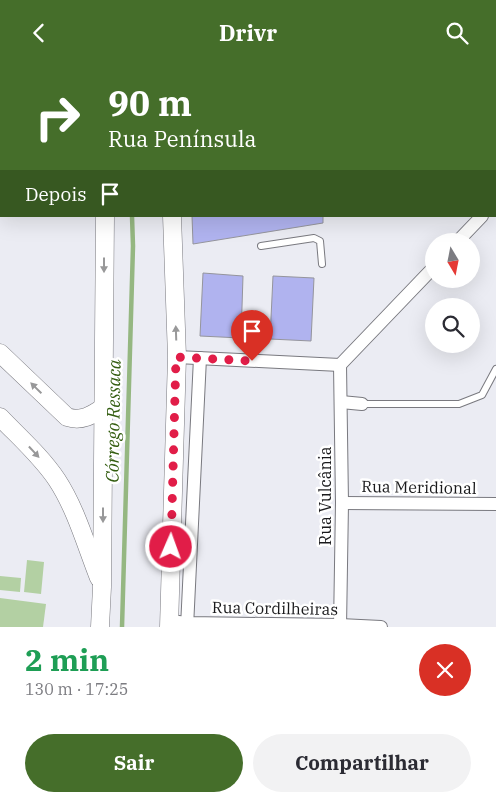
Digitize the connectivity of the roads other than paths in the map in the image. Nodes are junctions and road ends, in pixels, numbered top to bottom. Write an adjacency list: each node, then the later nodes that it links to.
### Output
1 (105, 217): 15 (main road, one-way to 15)
2 (172, 217): 9 (main road, one-way to 2)
3 (481, 217): 4 (street)
4 (466, 233)
5 (261, 246): 6 (lane)
6 (322, 264)
7 (425, 276): 11 (street)
8 (1, 356): 15 (main road, one-way to 8)
9 (176, 357): 10 (street); 20 (main road)
10 (200, 358): 11 (street); 21 (street)
11 (340, 365): 13 (street, Rua Vulcânia)
12 (496, 369): 14 (lane)
13 (341, 402): 14 (street); 17 (street, Rua Vulcânia)
14 (362, 404)
15 (104, 407): 19 (main road, one-way to 19)
16 (0, 417): 19 (main road, one-way to 19)
17 (342, 503): 18 (street, Rua Meridional); 22 (street, Rua Vulcânia)
18 (496, 504)
19 (102, 587): 23 (main road)
20 (169, 624): 21 (street, Rua Cordilheiras)
21 (187, 625): 22 (street, Rua Cordilheiras)
22 (340, 626): 24 (street, Rua Cordilheiras)
23 (100, 627)
24 (381, 627)

